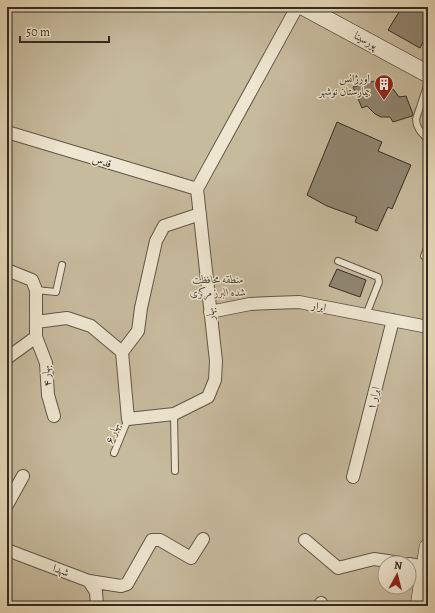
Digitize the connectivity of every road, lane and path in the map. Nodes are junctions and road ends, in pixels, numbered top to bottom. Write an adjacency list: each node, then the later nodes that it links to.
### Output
1 (296, 7): 7 (street)
2 (304, 7): 3 (street, پورسینا)
3 (428, 74)
4 (428, 83): 6 (lane)
5 (7, 132): 7 (street, قدس)
6 (428, 140)
7 (197, 189): 8 (street, بهار)
8 (200, 214): 15 (street, بهار); 21 (street)
9 (428, 245): 10 (lane)
10 (424, 256)
11 (338, 261): 16 (lane)
12 (62, 265): 14 (lane)
13 (7, 270): 14 (street)
14 (36, 290): 18 (street)
15 (210, 312): 16 (street, ابرار); 23 (street, بهار)
16 (366, 315): 17 (street, ابرار)
17 (393, 320): 19 (street, ابرار); 29 (street, ابرار ۱)
18 (36, 322): 20 (street); 21 (street)
19 (428, 327)
20 (36, 337): 22 (street); 24 (street, بهار ۴)
21 (122, 352): 25 (street)
22 (7, 358)
23 (174, 414): 25 (street, بهار); 27 (lane)
24 (54, 416)
25 (128, 420): 26 (lane, بهار ۶)
26 (114, 453)
27 (175, 471)
28 (23, 476): 30 (street)
29 (353, 477)
30 (7, 505)
31 (203, 539): 37 (street, شهدا)
32 (305, 540): 35 (street)
33 (428, 547): 36 (street)
34 (7, 550): 37 (street, شهدا)
35 (377, 559)
36 (417, 565): 39 (street)
37 (89, 581): 38 (street)
38 (97, 606)
39 (419, 606)

